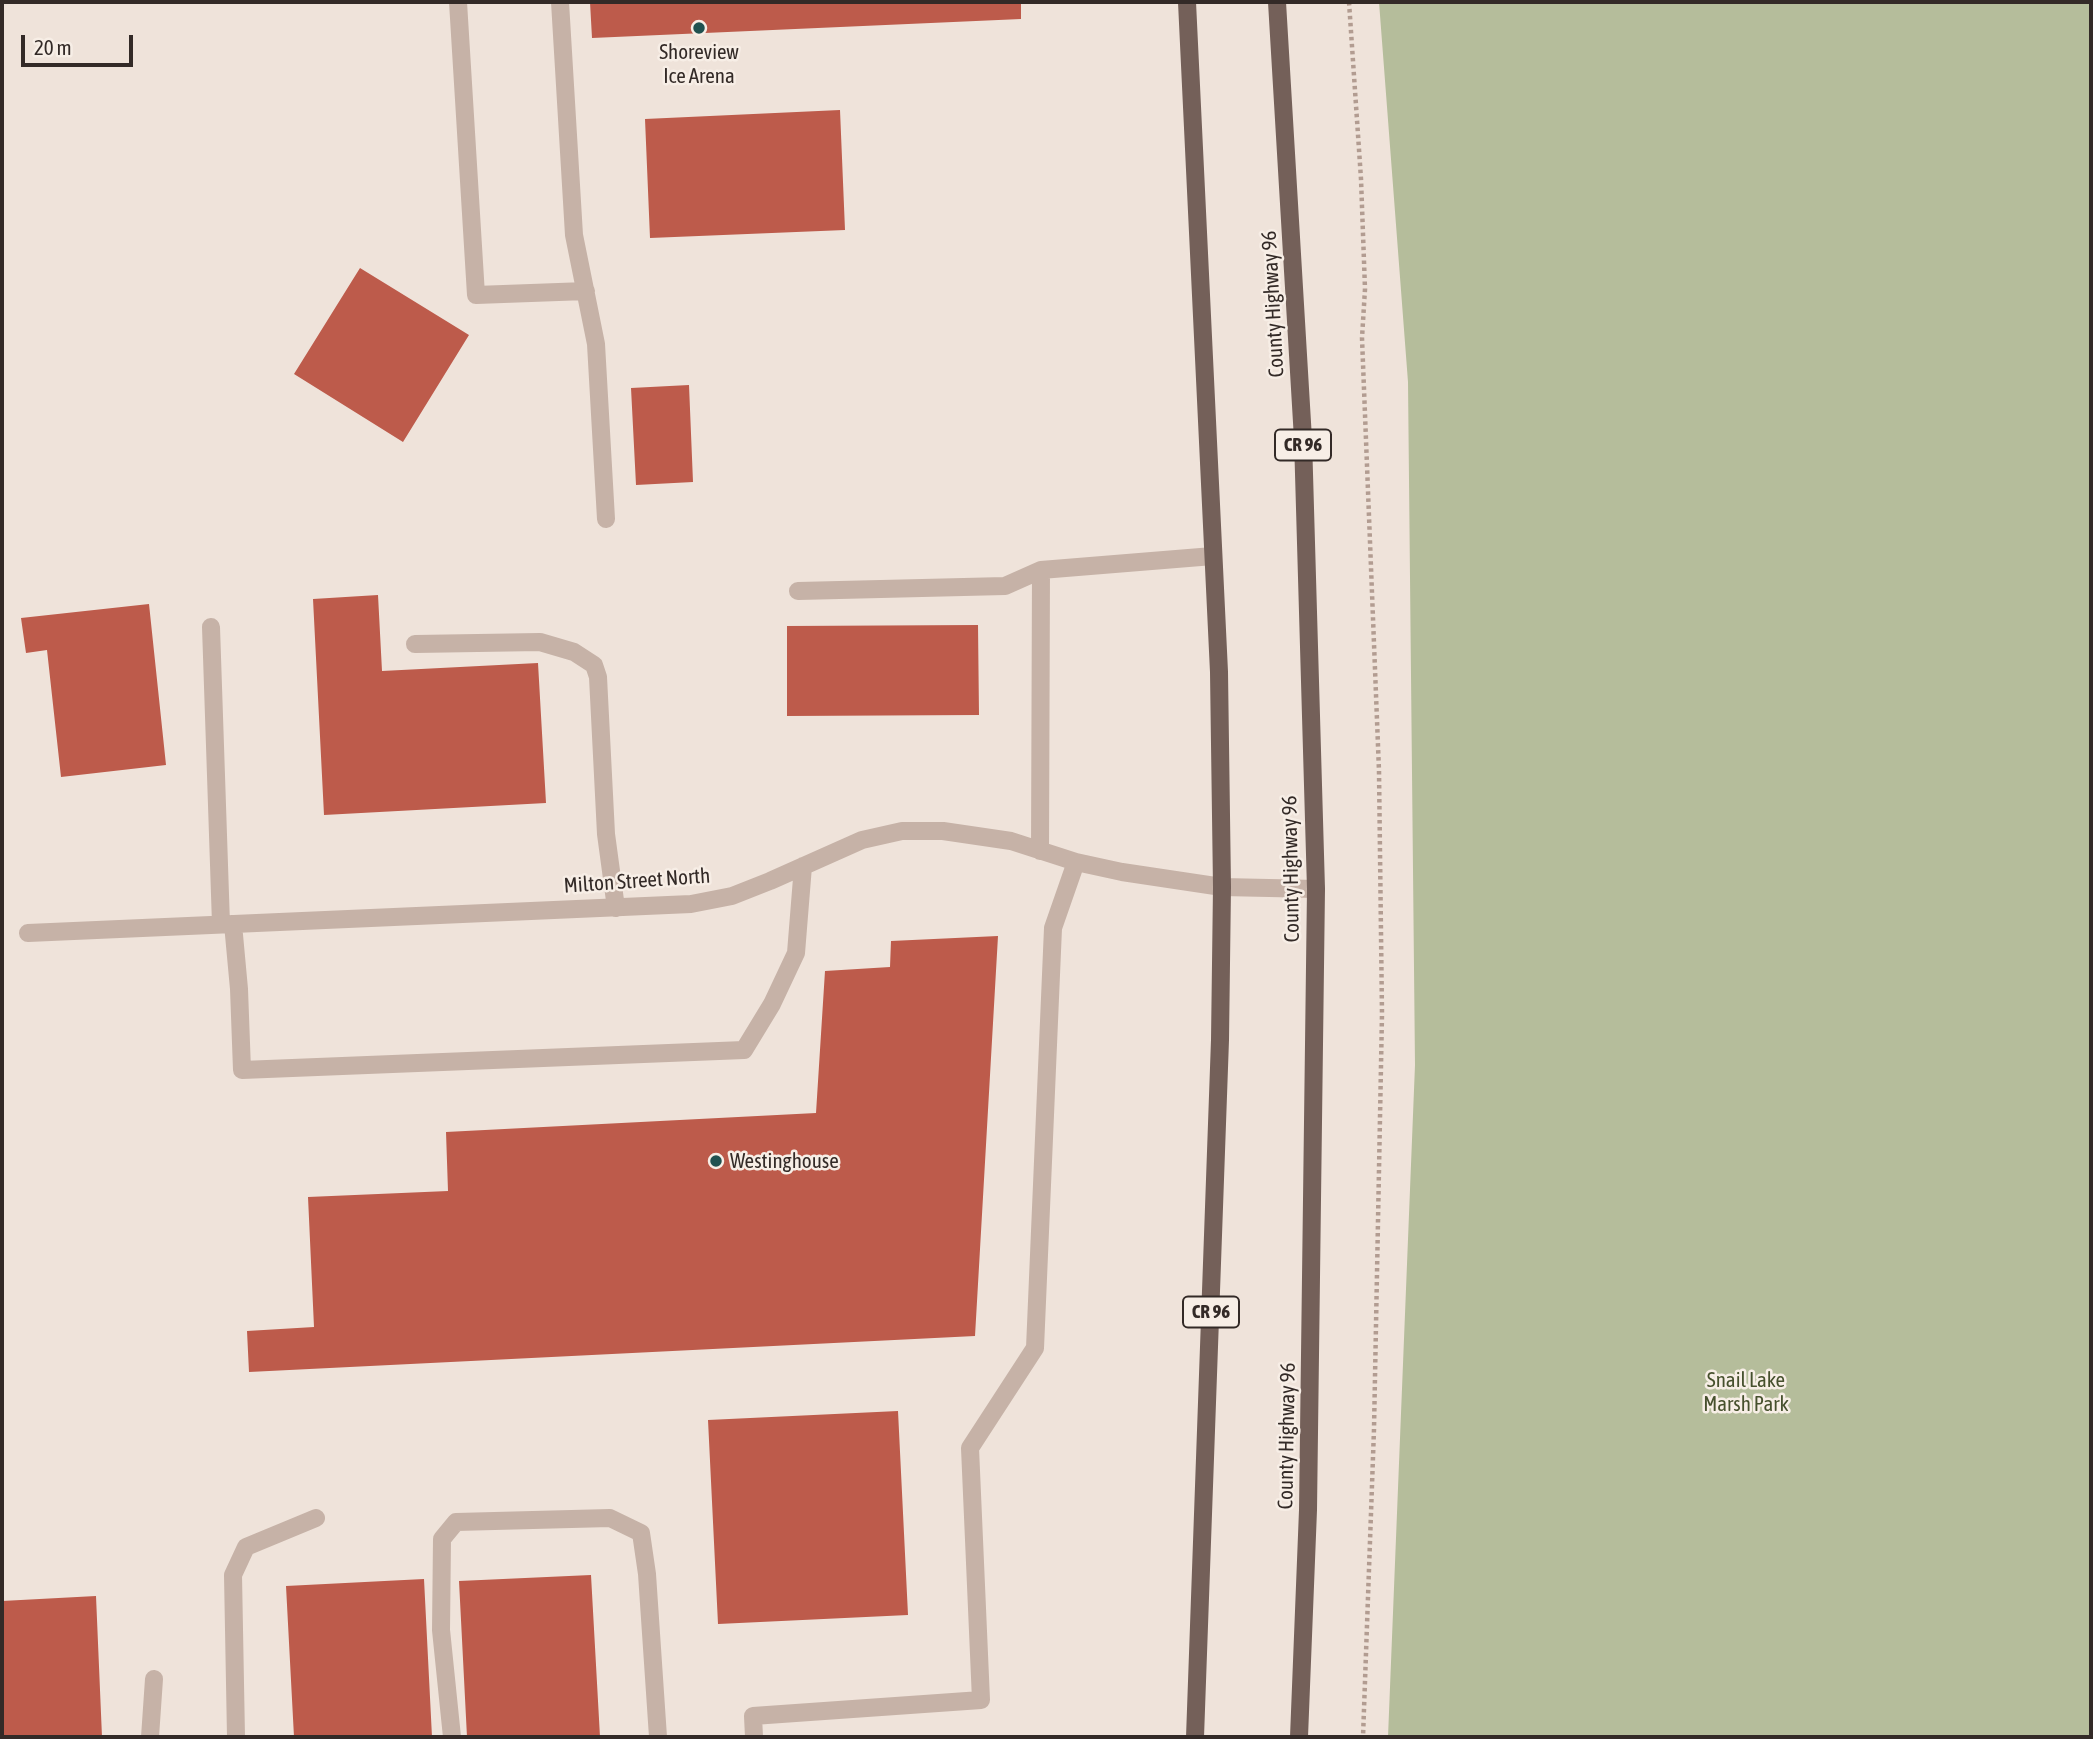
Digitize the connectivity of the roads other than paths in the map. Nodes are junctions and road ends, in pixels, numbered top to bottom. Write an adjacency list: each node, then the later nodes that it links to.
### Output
1 (458, 2): 5 (street)
2 (560, 2): 5 (street)
3 (1187, 2): 7 (main road, CR 96)
4 (1277, 2): 16 (main road, County Highway 96 / CR 96)
5 (586, 291): 6 (street)
6 (606, 519)
7 (1213, 556): 8 (street); 15 (main road, CR 96)
8 (1041, 570): 9 (street); 12 (street)
9 (798, 591)
10 (211, 627): 18 (street)
11 (415, 643): 17 (street)
12 (1040, 850): 13 (street, Milton Street North); 14 (street, Milton Street North)
13 (1076, 862): 15 (street, Milton Street North); 26 (street)
14 (803, 866): 17 (street, Milton Street North); 18 (street)
15 (1222, 887): 16 (street, Milton Street North); 27 (main road, CR 96)
16 (1316, 889): 28 (main road, County Highway 96 / CR 96)
17 (616, 908): 18 (street, Milton Street North)
18 (227, 924): 19 (street, Milton Street North)
19 (28, 933)
20 (316, 1518): 23 (street)
21 (154, 1679): 22 (street)
22 (150, 1737)
23 (236, 1737)
24 (452, 1737): 25 (street)
25 (658, 1737)
26 (754, 1737)
27 (1195, 1737)
28 (1299, 1737)

